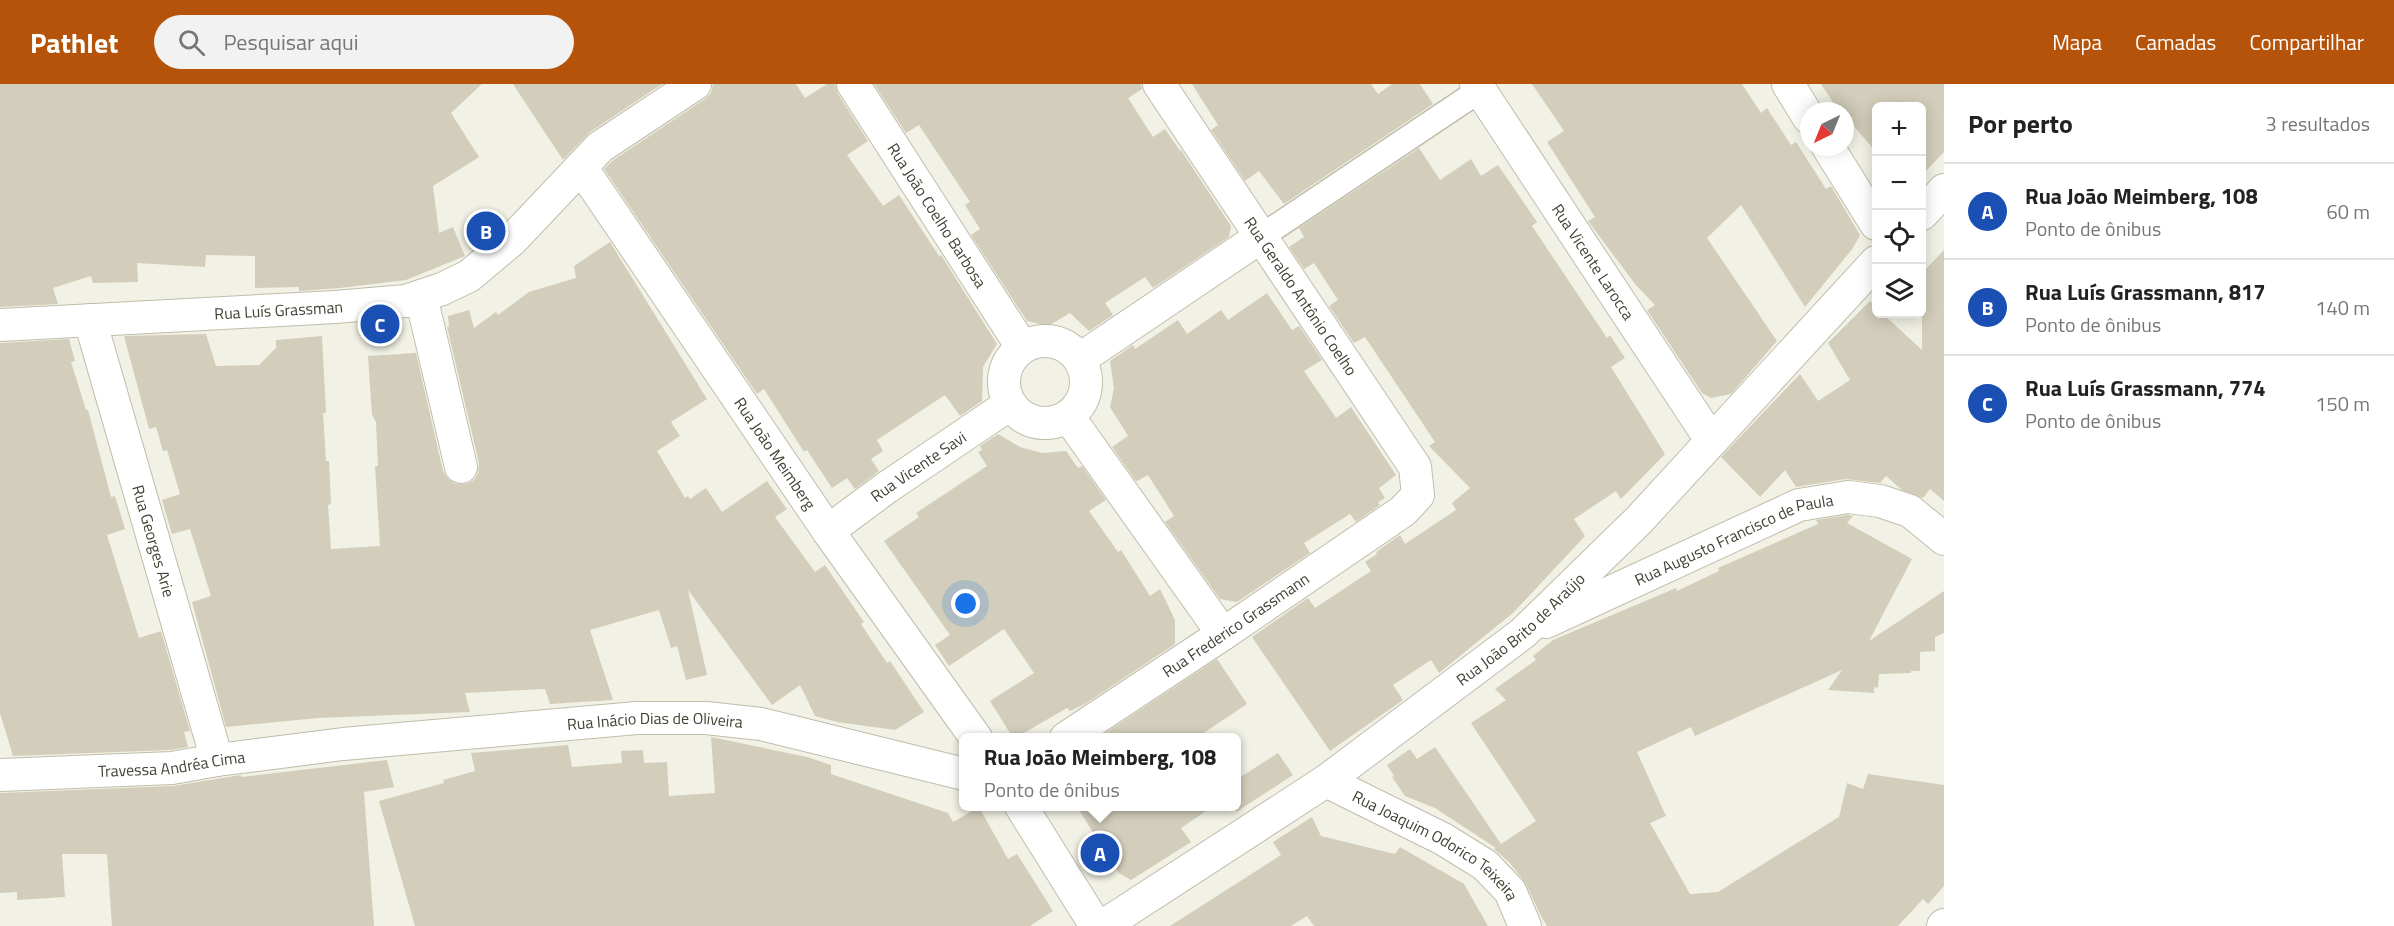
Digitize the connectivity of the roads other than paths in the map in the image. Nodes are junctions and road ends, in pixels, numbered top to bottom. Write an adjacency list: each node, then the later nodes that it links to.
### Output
1 (695, 84): 8 (street, Rua Luís Grassman)
2 (853, 84): 17 (street, Rua João Coelho Barbosa)
3 (1159, 84): 12 (street, Rua Geraldo Antônio Coelho)
4 (1788, 84): 6 (street)
5 (1478, 87): 12 (street); 21 (street, Rua Vicente Larocca)
6 (1800, 103)
7 (1834, 156): 11 (street)
8 (581, 167): 14 (street, Rua Luís Grassman); 24 (street, Rua João Meimberg)
9 (1944, 190): 10 (street)
10 (1926, 210)
11 (1872, 218)
12 (1262, 236): 18 (street); 23 (street, Rua Geraldo Antônio Coelho)
13 (1874, 264): 21 (street, Rua João Brito de Araújo)
14 (421, 296): 15 (street, Rua Luís Grassman); 22 (street)
15 (90, 320): 16 (street, Rua Luís Grassman); 31 (street, Rua Georges Arie)
16 (0, 325)
17 (1022, 347): 18 (street); 19 (street)
18 (1080, 359): 20 (street)
19 (1010, 404): 20 (street); 24 (street, Rua Vicente Savi)
20 (1068, 416): 27 (street)
21 (1711, 440): 26 (street, Rua João Brito de Araújo)
22 (461, 467)
23 (1403, 511): 27 (street, Rua Frederico Grassmann)
24 (828, 531): 28 (street, Rua João Meimberg)
25 (1944, 539): 26 (street, Rua Augusto Francisco de Paula)
26 (1523, 633): 34 (street, Rua João Brito de Araújo)
27 (1223, 634): 29 (street, Rua Frederico Grassmann)
28 (972, 733)
29 (1074, 733)
30 (343, 744): 31 (street, Travessa Andréa Cima); 33 (street, Rua Inácio Dias de Oliveira)
31 (217, 760): 32 (street, Travessa Andréa Cima)
32 (1, 771)
33 (959, 773)
34 (1326, 781): 37 (street, Rua João Brito de Araújo); 38 (street, Rua Joaquim Odorico Teixeira)
35 (1024, 811): 36 (street)
36 (1096, 926)
37 (1103, 926)
38 (1526, 926)

